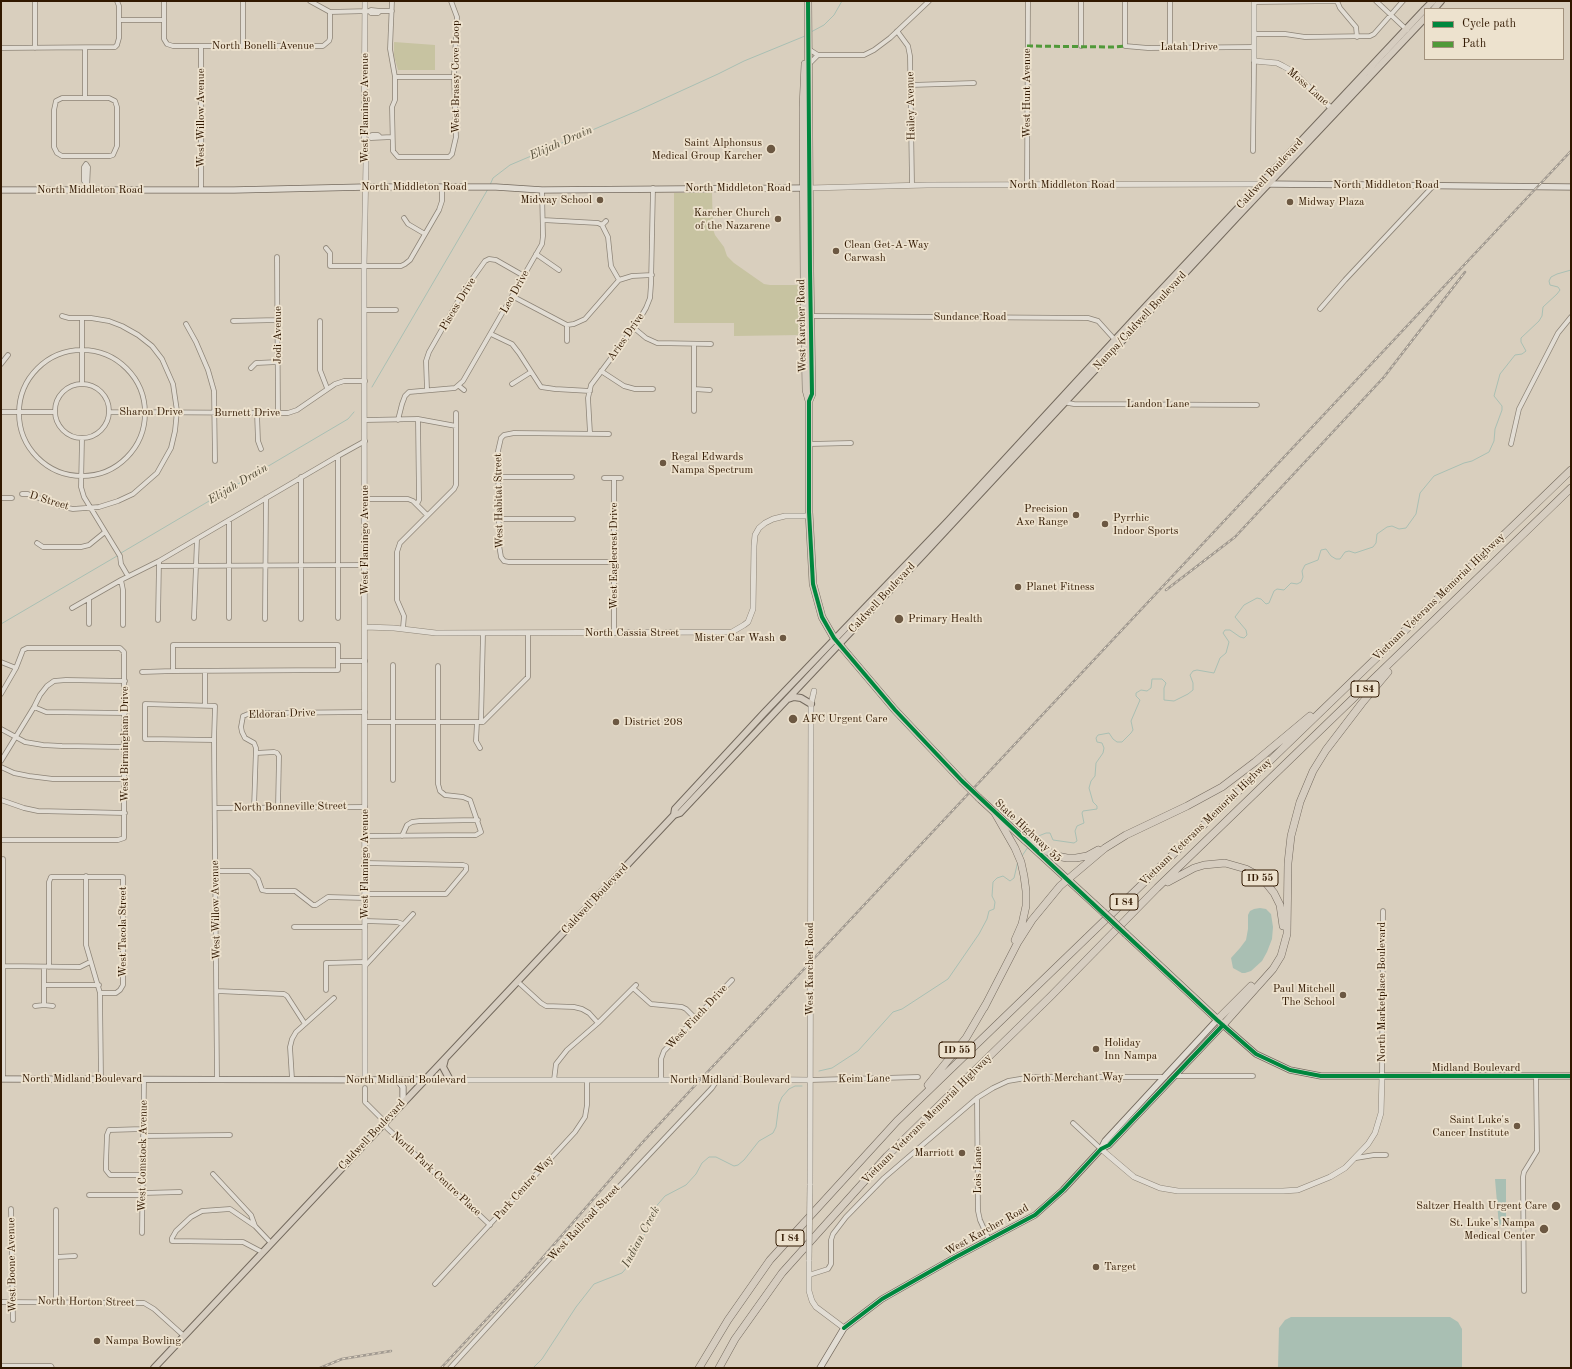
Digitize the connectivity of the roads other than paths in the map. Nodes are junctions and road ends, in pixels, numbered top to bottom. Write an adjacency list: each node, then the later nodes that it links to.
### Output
1 (35, 1): 38 (street)
2 (117, 1): 25 (street)
3 (164, 1): 26 (street)
4 (243, 1): 32 (street)
5 (310, 1): 22 (street)
6 (365, 1): 20 (street, West Flamingo Avenue)
7 (392, 1): 21 (street, West Brassy Cove Loop)
8 (451, 1): 44 (street, West Brassy Cove Loop)
9 (808, 1): 33 (highway, West Karcher Road / ID 55)
10 (928, 1): 28 (street)
11 (1028, 1): 56 (street, West Hunt Avenue)
12 (1081, 1): 34 (street)
13 (1125, 1): 35 (street, Latah Drive)
14 (1170, 1): 35 (street)
15 (1337, 1): 18 (street); 30 (street)
16 (1376, 1): 23 (street)
17 (1403, 1): 23 (street)
18 (1254, 2): 29 (street)
19 (1424, 10): 27 (main road, Caldwell Boulevard)
20 (367, 11): 21 (street); 22 (street); 50 (street, West Flamingo Avenue)
21 (392, 11): 43 (street, West Brassy Cove Loop)
22 (330, 12): 32 (street, North Bonelli Avenue)
23 (1391, 15): 27 (street); 30 (street)
24 (1424, 19): 27 (main road, Caldwell Boulevard)
25 (119, 20): 26 (street); 39 (street)
26 (164, 20): 31 (street, North Bonelli Avenue)
27 (1408, 31): 47 (main road, Caldwell Boulevard); 49 (main road, Caldwell Boulevard)
28 (897, 32): 40 (street); 46 (street, Hailey Avenue)
29 (1254, 34): 30 (street); 36 (street)
30 (1357, 37)
31 (201, 46): 32 (street, North Bonelli Avenue); 66 (street, West Willow Avenue)
32 (243, 46)
33 (809, 46): 40 (street); 42 (highway, West Karcher Road / ID 55); 63 (highway, West Karcher Road / ID 55)
34 (1081, 46)
35 (1170, 47): 36 (street, Latah Drive)
36 (1254, 47): 41 (street)
37 (1, 48): 38 (street)
38 (35, 48): 39 (street)
39 (85, 48): 48 (street)
40 (818, 55): 42 (street)
41 (1254, 61): 49 (street, Moss Lane); 52 (street)
42 (810, 64): 63 (highway, West Karcher Road / ID 55)
43 (395, 77): 44 (street); 51 (street, West Brassy Cove Loop)
44 (454, 77): 51 (street, West Brassy Cove Loop)
45 (974, 83): 46 (street)
46 (911, 85): 58 (street, Hailey Avenue)
47 (1358, 90): 49 (main road, Nampa/Caldwell Boulevard)
48 (85, 98): 53 (street); 53 (street)
49 (1334, 110): 54 (main road, Caldwell Boulevard); 55 (main road, Nampa/Caldwell Boulevard)
50 (364, 136): 51 (street); 59 (street, West Flamingo Avenue)
51 (392, 137)
52 (1253, 151)
53 (86, 156): 65 (street)
54 (1261, 184): 55 (main road, North Middleton Road); 56 (street, North Middleton Road); 97 (main road, Caldwell Boulevard)
55 (1269, 184): 57 (main road, North Middleton Road); 97 (main road, Nampa/Caldwell Boulevard)
56 (1027, 185): 58 (street, North Middleton Road)
57 (1434, 185): 60 (main road, North Middleton Road); 82 (street)
58 (912, 186): 63 (street, North Middleton Road)
59 (365, 187): 61 (main road, North Middleton Road); 66 (main road, North Middleton Road); 76 (street, West Flamingo Avenue)
60 (1571, 187)
61 (442, 188): 67 (main road, North Middleton Road); 72 (street)
62 (653, 188): 63 (main road, North Middleton Road); 67 (main road, North Middleton Road); 78 (street, Aries Drive)
63 (807, 188): 86 (highway, West Karcher Road / ID 55); 118 (highway, West Karcher Road / ID 55)
64 (1, 190): 65 (main road, North Middleton Road)
65 (86, 190): 66 (main road, North Middleton Road)
66 (201, 190)
67 (542, 190): 69 (street, Leo Drive)
68 (404, 218): 72 (street)
69 (543, 220): 71 (street); 74 (street, Leo Drive)
70 (606, 221): 71 (street)
71 (602, 225): 80 (street)
72 (425, 234): 76 (street)
73 (326, 248): 76 (street)
74 (536, 254): 77 (street); 79 (street, Leo Drive)
75 (277, 257): 89 (street, Jodi Avenue)
76 (364, 266): 83 (street, West Flamingo Avenue)
77 (559, 270)
78 (652, 275): 80 (street); 94 (street, Aries Drive)
79 (524, 276): 81 (street, Leo Drive); 114 (street, Pisces Drive)
80 (619, 280): 93 (street)
81 (512, 296): 93 (street); 95 (street, Leo Drive)
82 (1320, 309)
83 (365, 310): 84 (street); 107 (street, West Flamingo Avenue)
84 (396, 310)
85 (62, 316): 88 (street, D Street)
86 (810, 316): 97 (street, Sundance Road); 118 (highway, West Karcher Road / ID 55)
87 (1571, 316): 143 (street)
88 (82, 318): 100 (street); 121 (street, D Street)
89 (278, 320): 90 (street); 102 (street, Jodi Avenue)
90 (233, 321)
91 (320, 321): 111 (street)
92 (186, 324): 132 (street)
93 (567, 325): 96 (street)
94 (634, 328): 99 (street); 105 (street, Aries Drive)
95 (491, 334): 106 (street); 110 (street, Leo Drive)
96 (567, 341)
97 (1117, 342): 119 (main road, Nampa/Caldwell Boulevard)
98 (711, 344): 99 (street)
99 (694, 345): 113 (street)
100 (82, 350): 108 (street); 124 (street); 128 (street)
101 (8, 355): 103 (street)
102 (278, 362): 104 (street); 130 (street, Jodi Avenue)
103 (1, 364)
104 (250, 368)
105 (601, 371): 112 (street); 117 (street, Aries Drive)
106 (531, 372): 109 (street); 117 (street)
107 (365, 381): 111 (street, Burnett Drive); 134 (street, West Flamingo Avenue)
108 (82, 383): 125 (street); 126 (street)
109 (512, 384)
110 (459, 386): 114 (street); 115 (street)
111 (327, 388): 130 (street, Burnett Drive)
112 (653, 389)
113 (694, 389): 116 (street); 122 (street)
114 (427, 390): 135 (street)
115 (464, 390)
116 (710, 390)
117 (590, 391): 137 (street, Aries Drive)
118 (810, 401): 142 (highway, West Karcher Road / ID 55)
119 (1061, 401): 120 (street, Landon Lane); 171 (main road, Nampa/Caldwell Boulevard)
120 (1257, 405)
121 (177, 411): 127 (street, Sharon Drive); 128 (street, Sharon Drive); 162 (street, D Street)
122 (694, 411)
123 (1, 412): 124 (street)
124 (19, 412): 125 (street); 148 (street)
125 (55, 412): 139 (street)
126 (110, 412): 128 (street, Sharon Drive); 139 (street)
127 (192, 412): 132 (street, Burnett Drive)
128 (144, 413): 148 (street)
129 (257, 413): 130 (street, Burnett Drive); 132 (street, Burnett Drive); 144 (street)
130 (278, 413)
131 (456, 413): 136 (street)
132 (214, 414): 146 (street)
133 (418, 419): 135 (street); 136 (street); 161 (street)
134 (365, 420): 135 (street); 140 (street, West Flamingo Avenue)
135 (398, 420)
136 (456, 426): 163 (street)
137 (590, 433): 138 (street); 150 (street, West Habitat Street)
138 (609, 434)
139 (82, 438): 148 (street)
140 (365, 441): 145 (street); 160 (street, West Flamingo Avenue)
141 (851, 443): 142 (street)
142 (810, 444): 164 (highway, West Karcher Road / ID 55)
143 (1511, 444)
144 (261, 449)
145 (338, 456): 149 (street); 174 (street)
146 (215, 461)
147 (1571, 470): 209 (highway, Vietnam Veterans Memorial Highway / I 84)
148 (81, 476): 162 (street)
149 (301, 477): 159 (street); 179 (street)
150 (498, 477): 151 (street); 165 (street, West Habitat Street)
151 (572, 477)
152 (604, 478): 153 (street)
153 (614, 478): 154 (street); 172 (street, West Eaglecrest Drive)
154 (621, 478)
155 (1571, 488): 198 (highway, I 84)
156 (22, 494): 162 (street, D Street)
157 (1, 498): 158 (street)
158 (12, 498)
159 (266, 498): 167 (street); 178 (street)
160 (365, 499): 161 (street); 175 (street, West Flamingo Avenue)
161 (417, 504): 163 (street)
162 (91, 508): 168 (street)
163 (427, 515): 193 (street)
164 (809, 516): 196 (street, North Cassia Street); 197 (highway, West Karcher Road / ID 55)
165 (498, 519): 166 (street); 172 (street, West Habitat Street)
166 (573, 519)
167 (229, 520): 169 (street); 177 (street)
168 (105, 532): 170 (street); 180 (street)
169 (196, 539): 173 (street); 176 (street)
170 (37, 543)
171 (922, 552): 197 (main road, Caldwell Boulevard)
172 (614, 562): 196 (street, West Eaglecrest Drive)
173 (159, 563): 176 (street); 180 (street); 189 (street)
174 (338, 565): 175 (street); 179 (street); 186 (street)
175 (365, 565): 192 (street, West Flamingo Avenue)
176 (196, 566): 177 (street); 184 (street)
177 (228, 566): 178 (street); 185 (street)
178 (265, 566): 179 (street); 187 (street)
179 (301, 566): 188 (street)
180 (128, 576): 181 (street)
181 (121, 580): 182 (street); 191 (street)
182 (89, 599): 183 (street); 190 (street)
183 (72, 608)
184 (194, 618)
185 (229, 618)
186 (338, 618)
187 (265, 619)
188 (301, 619)
189 (158, 620)
190 (89, 624)
191 (123, 625)
192 (365, 627): 193 (street, North Cassia Street); 200 (street, West Flamingo Avenue)
193 (403, 628): 194 (street, North Cassia Street)
194 (483, 633): 195 (street, North Cassia Street); 221 (street)
195 (528, 633): 196 (street, North Cassia Street); 221 (street)
196 (614, 633)
197 (837, 641): 212 (main road, Caldwell Boulevard); 238 (highway, State Highway 55 / ID 55, bridge); 239 (main road, Caldwell Boulevard)
198 (1413, 643): 252 (highway, I 84); 277 (highway)
199 (338, 661): 200 (street); 205 (street); 206 (street)
200 (365, 661): 216 (street, West Flamingo Avenue)
201 (1, 662): 204 (street)
202 (393, 665): 219 (street)
203 (438, 666): 220 (street)
204 (16, 668): 208 (street, West Birmingham Drive); 211 (street)
205 (173, 671): 206 (street); 207 (street)
206 (205, 671): 214 (street)
207 (142, 672)
208 (125, 681): 215 (street); 217 (street, West Birmingham Drive)
209 (1350, 683): 240 (highway); 307 (highway, Vietnam Veterans Memorial Highway / I 84)
210 (814, 691): 213 (street, West Karcher Road)
211 (1, 694)
212 (785, 701): 213 (main road); 239 (main road, Caldwell Boulevard)
213 (811, 704): 301 (street, West Karcher Road)
214 (205, 706): 224 (street, West Willow Avenue); 224 (street)
215 (34, 707): 217 (street); 223 (street)
216 (365, 712): 218 (street, West Flamingo Avenue); 227 (street, Eldoran Drive)
217 (125, 714): 225 (street, West Birmingham Drive)
218 (365, 722): 219 (street); 234 (street, West Flamingo Avenue)
219 (393, 722): 220 (street); 231 (street)
220 (438, 722): 221 (street); 241 (street)
221 (479, 722): 226 (street)
222 (1, 729): 223 (street)
223 (15, 737): 225 (street); 228 (street)
224 (214, 740): 235 (street, West Willow Avenue)
225 (125, 747): 230 (street, West Birmingham Drive)
226 (480, 748)
227 (256, 753): 233 (street); 236 (street)
228 (1, 761)
229 (1, 767): 230 (street)
230 (125, 779): 237 (street, West Birmingham Drive)
231 (393, 780)
232 (1, 800): 237 (street)
233 (278, 807): 234 (street, North Bonneville Street); 236 (street, North Bonneville Street)
234 (365, 807): 242 (street, West Flamingo Avenue)
235 (215, 808): 236 (street, North Bonneville Street); 248 (street, West Willow Avenue)
236 (254, 808)
237 (125, 813): 244 (street, West Birmingham Drive)
238 (995, 813): 245 (highway, State Highway 55 / ID 55); 275 (highway, ID 55)
239 (674, 815): 265 (main road, Caldwell Boulevard)
240 (1168, 815): 245 (highway); 251 (highway)
241 (478, 820): 243 (street); 243 (street)
242 (365, 836): 243 (street); 247 (street, West Flamingo Avenue)
243 (402, 836)
244 (1, 840)
245 (1025, 840): 251 (highway, State Highway 55 / ID 55)
246 (3, 859): 250 (street)
247 (365, 863): 253 (street, West Flamingo Avenue); 253 (street)
248 (216, 871): 253 (street); 269 (street, West Willow Avenue)
249 (86, 876): 260 (street); 263 (street); 270 (street, West Tacola Street)
250 (2, 880): 259 (street)
251 (1068, 880): 275 (highway); 277 (highway, State Highway 55 / ID 55, bridge)
252 (1157, 888): 277 (highway, ID 55); 344 (highway, Vietnam Veterans Memorial Highway / I 84)
253 (365, 896): 256 (street, West Flamingo Avenue)
254 (1383, 911): 287 (street, North Marketplace Boulevard)
255 (413, 914): 257 (street)
256 (365, 924): 257 (street); 258 (street); 261 (street, West Flamingo Avenue)
257 (404, 924): 261 (street)
258 (294, 927)
259 (2, 944): 262 (street)
260 (90, 962): 263 (street); 266 (street)
261 (365, 964): 268 (street); 295 (street, West Flamingo Avenue)
262 (3, 966): 263 (street); 289 (street)
263 (46, 967): 267 (street)
264 (732, 980): 276 (street, West Finch Drive)
265 (517, 981): 278 (street); 280 (main road, Caldwell Boulevard)
266 (99, 984): 267 (street); 270 (street)
267 (44, 985): 273 (street)
268 (326, 990)
269 (217, 991): 279 (street); 294 (street, West Willow Avenue)
270 (100, 993): 290 (street)
271 (334, 998): 279 (street)
272 (35, 1006): 273 (street)
273 (44, 1006): 274 (street)
274 (53, 1006)
275 (984, 1008): 307 (highway, ID 55)
276 (695, 1018): 278 (street); 293 (street, West Finch Drive)
277 (1220, 1022): 281 (main road, West Karcher Road); 286 (main road, West Karcher Road); 287 (main road)
278 (598, 1023): 299 (street)
279 (305, 1024): 292 (street)
280 (445, 1059): 297 (main road, Caldwell Boulevard); 298 (main road)
281 (1173, 1076): 282 (street); 305 (main road, West Karcher Road)
282 (1253, 1076)
283 (1536, 1076): 284 (main road, Midland Boulevard); 287 (main road, Midland Boulevard); 332 (street)
284 (1571, 1076)
285 (918, 1077): 301 (street, Keim Lane)
286 (1164, 1077): 303 (street, North Merchant Way); 305 (main road); 312 (main road, West Karcher Road)
287 (1382, 1077): 314 (street, North Marketplace Boulevard)
288 (718, 1078): 293 (street, North Midland Boulevard); 301 (street, North Midland Boulevard); 342 (street, West Railroad Street)
289 (2, 1079): 290 (main road, North Midland Boulevard)
290 (101, 1079): 291 (main road, North Midland Boulevard)
291 (144, 1079): 294 (main road, North Midland Boulevard); 309 (street, West Comstock Avenue)
292 (292, 1079): 294 (main road, North Midland Boulevard); 295 (main road, North Midland Boulevard)
293 (661, 1079): 300 (street, North Midland Boulevard)
294 (217, 1080)
295 (365, 1080): 296 (main road, North Midland Boulevard)
296 (397, 1080): 297 (main road, North Midland Boulevard); 304 (main road)
297 (425, 1080): 298 (street, North Midland Boulevard); 304 (main road, Caldwell Boulevard)
298 (450, 1080): 299 (street, North Midland Boulevard)
299 (554, 1080): 300 (street, North Midland Boulevard)
300 (587, 1080): 322 (street, Park Centre Way)
301 (810, 1080): 330 (street, West Karcher Road, bridge)
302 (365, 1088): 306 (street, North Park Centre Place)
303 (978, 1098): 325 (street, Lois Lane); 330 (street, North Merchant Way)
304 (403, 1102): 306 (main road, Caldwell Boulevard)
305 (1149, 1102): 312 (main road, West Karcher Road)
306 (384, 1121): 322 (street, North Park Centre Place); 326 (main road, Caldwell Boulevard)
307 (897, 1121): 343 (highway, Vietnam Veterans Memorial Highway / I 84)
308 (1073, 1123): 312 (street, North Marketplace Boulevard)
309 (143, 1129): 311 (street, West Comstock Avenue); 316 (street)
310 (230, 1135): 311 (street)
311 (143, 1136): 316 (street, West Comstock Avenue)
312 (1101, 1149): 314 (street, North Marketplace Boulevard); 325 (main road, West Karcher Road)
313 (1386, 1155): 314 (street)
314 (1356, 1158)
315 (213, 1174): 323 (street)
316 (143, 1175): 318 (street, West Comstock Avenue)
317 (180, 1192): 318 (street)
318 (143, 1194): 319 (street); 324 (street, West Comstock Avenue)
319 (89, 1195)
320 (11, 1210): 334 (street, West Boone Avenue)
321 (56, 1210): 329 (street)
322 (490, 1224): 331 (street, Park Centre Way)
323 (255, 1226): 326 (street); 327 (street)
324 (142, 1233)
325 (989, 1240): 337 (main road, West Karcher Road)
326 (271, 1243): 327 (main road, Caldwell Boulevard)
327 (262, 1252): 338 (main road, Caldwell Boulevard)
328 (75, 1256): 329 (street)
329 (56, 1257): 335 (street)
330 (810, 1275): 337 (street, West Karcher Road)
331 (435, 1284)
332 (1524, 1291)
333 (1, 1302): 334 (street, North Horton Street)
334 (13, 1302): 335 (street, North Horton Street); 336 (street, West Boone Avenue)
335 (56, 1302): 338 (street, North Horton Street)
336 (13, 1320)
337 (844, 1328): 345 (main road, West Karcher Road)
338 (184, 1336): 341 (main road, Caldwell Boulevard)
339 (1, 1366): 340 (street)
340 (52, 1368)
341 (154, 1368)
342 (450, 1368)
343 (700, 1368)
344 (719, 1368)
345 (820, 1368)

